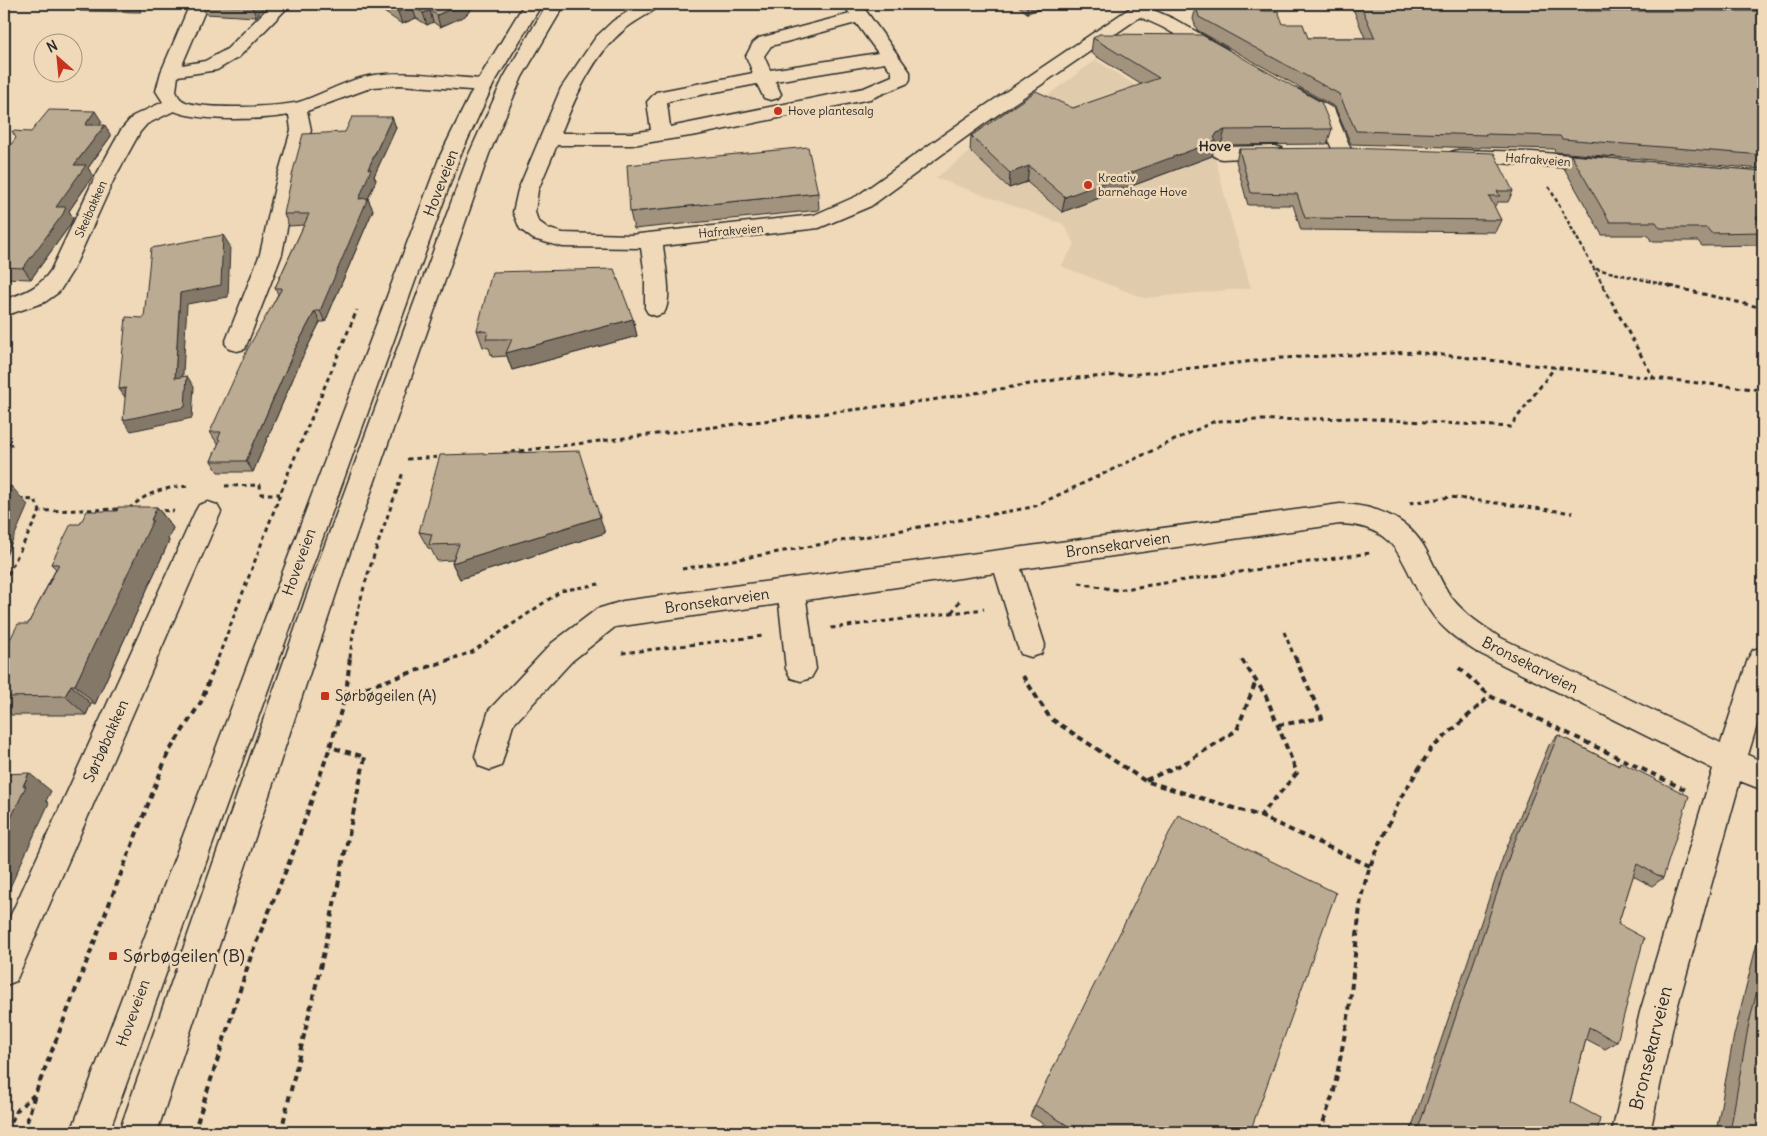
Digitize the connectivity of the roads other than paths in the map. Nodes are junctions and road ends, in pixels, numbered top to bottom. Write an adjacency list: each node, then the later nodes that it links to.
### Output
1 (199, 4): 10 (street)
2 (282, 4): 10 (street)
3 (533, 4): 12 (street, Hoveveien)
4 (556, 4): 39 (street, Hoveveien)
5 (651, 4): 18 (street, Hafrakveien)
6 (1142, 7): 9 (street, Hafrakveien); 24 (street, Hafrakveien)
7 (857, 10): 8 (street); 11 (street)
8 (890, 57): 11 (street); 16 (street)
9 (1235, 61)
10 (170, 72): 14 (street)
11 (764, 77): 16 (street); 17 (street)
12 (484, 85): 15 (street); 38 (street, Hoveveien)
13 (1277, 85): 20 (street)
14 (174, 104): 15 (street); 25 (street, Skeibakken)
15 (297, 108): 27 (street)
16 (778, 112): 17 (street)
17 (661, 134): 18 (street)
18 (550, 140): 24 (street, Hafrakveien)
19 (1296, 152): 21 (street)
20 (1342, 152)
21 (1222, 153)
22 (1436, 155): 23 (street, Hafrakveien)
23 (1620, 166)
24 (651, 239): 26 (street)
25 (4, 308)
26 (656, 308)
27 (237, 343)
28 (208, 512): 37 (street, Sørbøbakken)
29 (1008, 570): 30 (street, Bronsekarveien); 31 (street); 35 (street, Bronsekarveien)
30 (791, 591): 33 (street); 34 (street, Bronsekarveien)
31 (1024, 656)
32 (1763, 659): 35 (street, Bronsekarveien)
33 (801, 668)
34 (490, 756)
35 (1730, 762): 36 (street, Bronsekarveien); 40 (street, Bronsekarveien)
36 (1763, 776)
37 (4, 969)
38 (90, 1132)
39 (138, 1132)
40 (1631, 1132)

